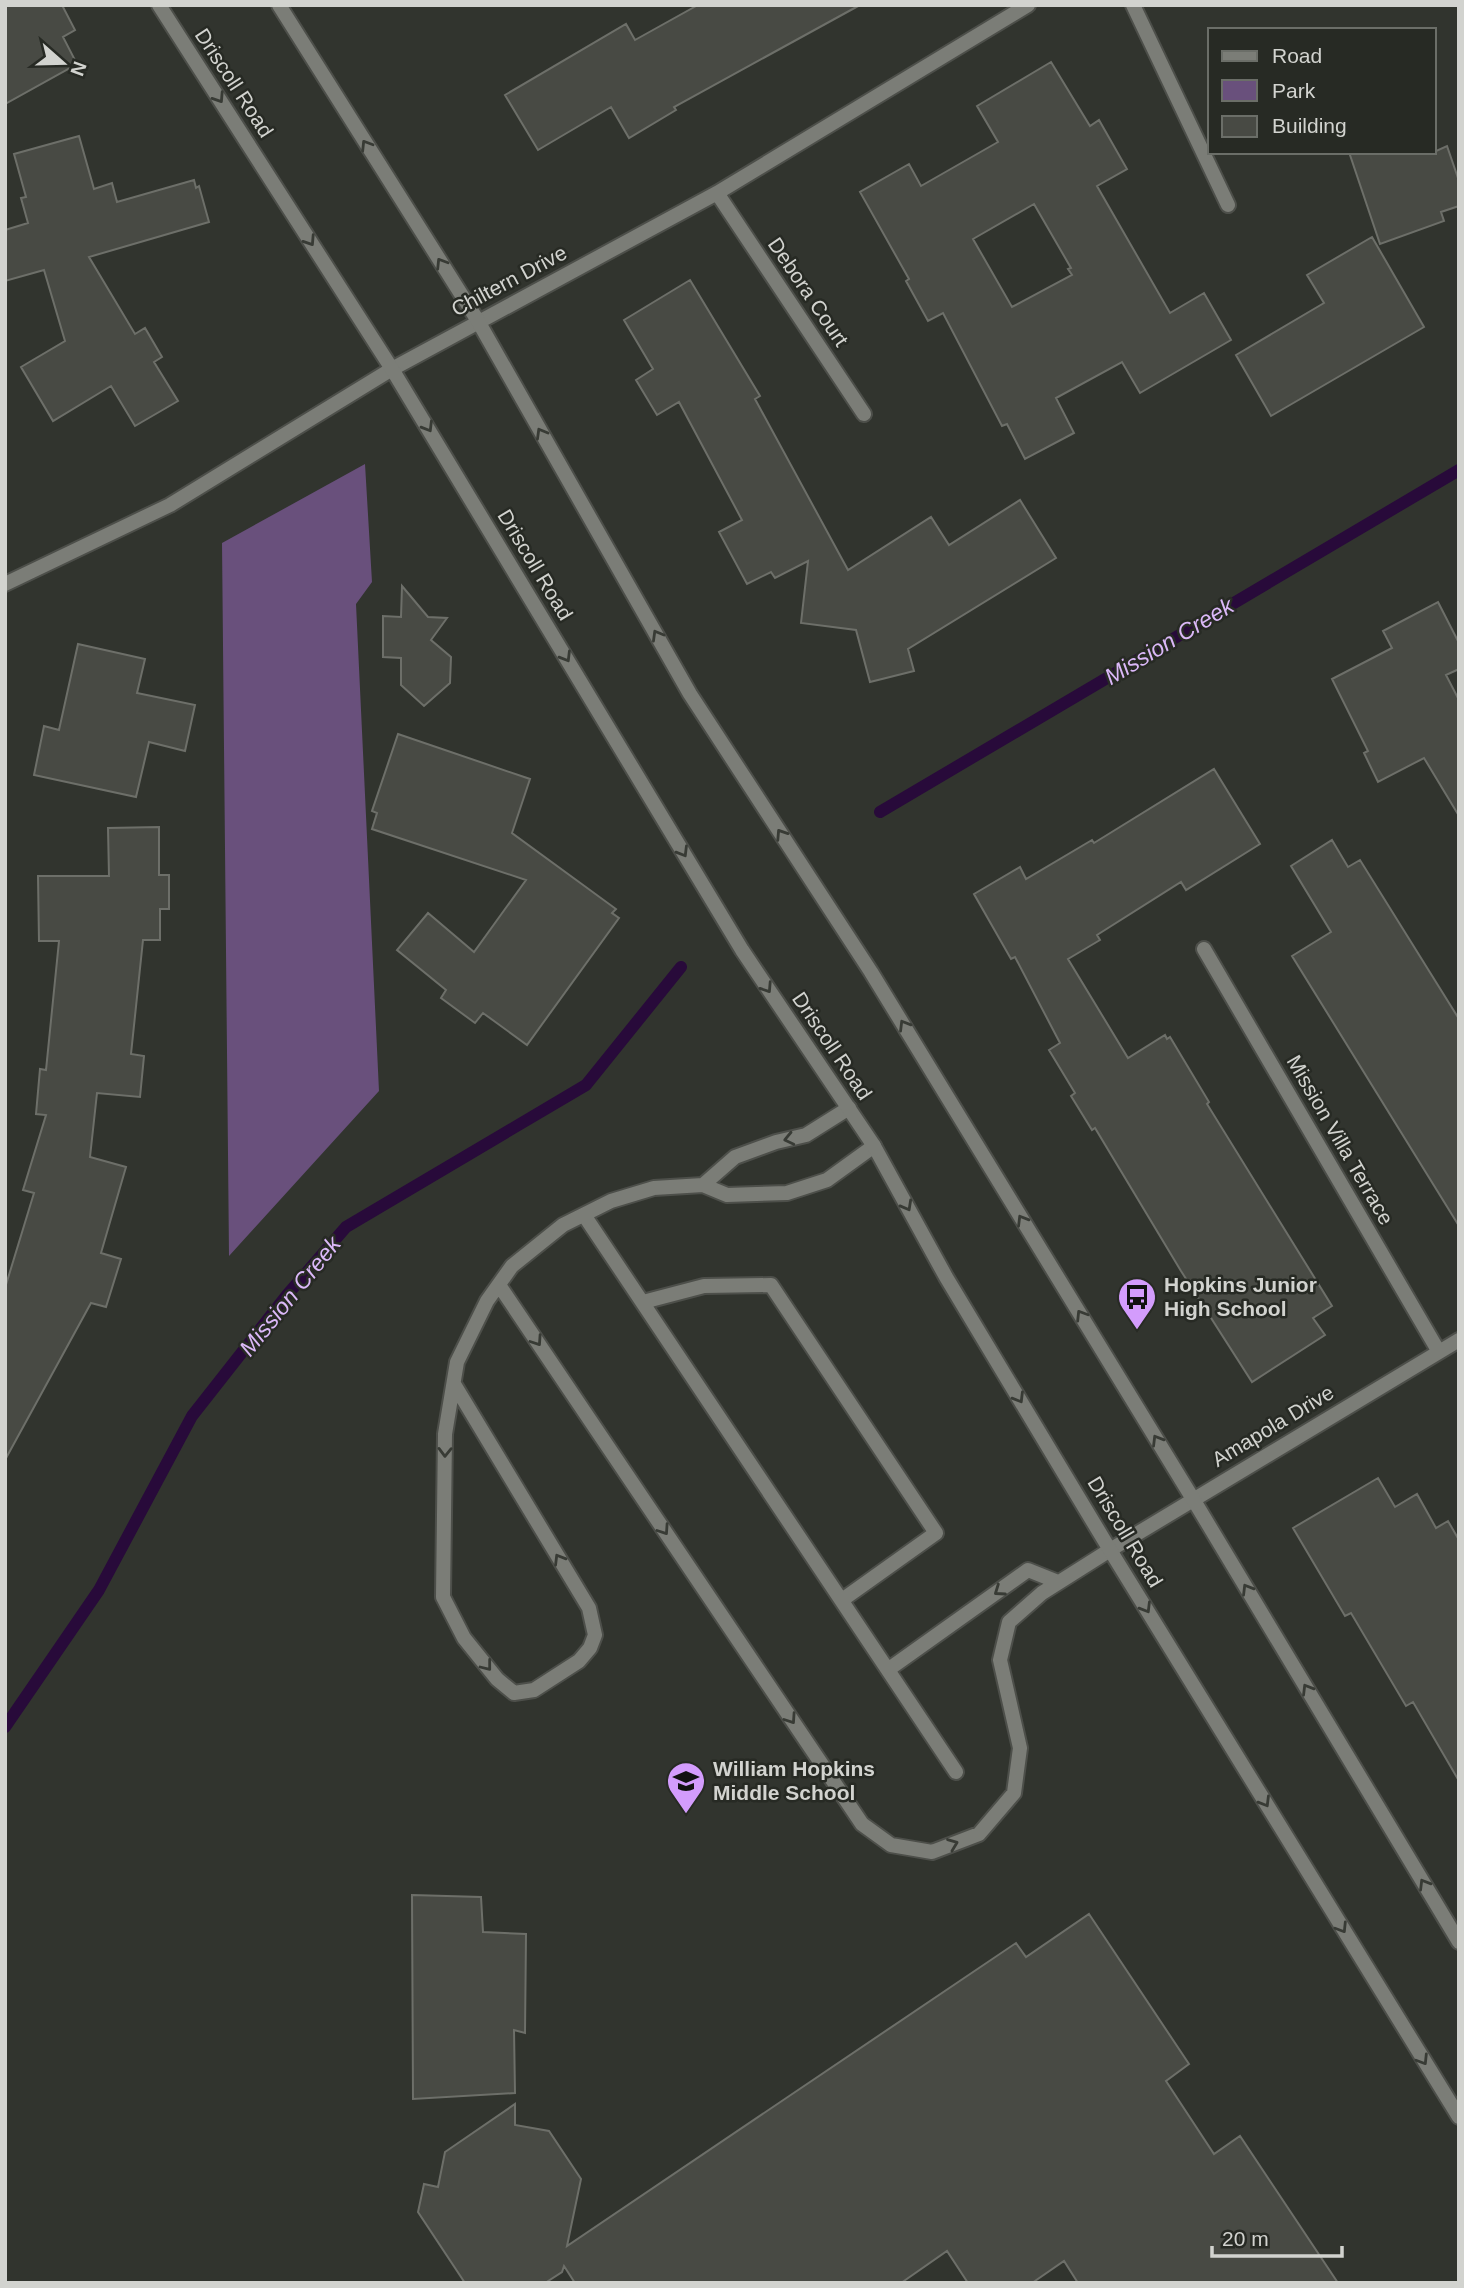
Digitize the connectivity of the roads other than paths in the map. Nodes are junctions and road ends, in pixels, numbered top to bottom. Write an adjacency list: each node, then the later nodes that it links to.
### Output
1 (159, 5): 8 (street, Driscoll Road, one-way to 8)
2 (278, 5): 7 (street, one-way to 2)
3 (1028, 5): 5 (street, Chiltern Drive)
4 (1133, 5): 6 (street)
5 (717, 193): 7 (street, Chiltern Drive); 9 (street, Debora Court)
6 (1228, 205)
7 (478, 321): 8 (street, Chiltern Drive); 21 (street, one-way to 7)
8 (393, 369): 10 (street, Chiltern Drive); 12 (street, Driscoll Road, one-way to 12)
9 (864, 414)
10 (5, 584)
11 (1204, 949): 19 (street, Mission Villa Terrace)
12 (849, 1108): 13 (street, Driscoll Road); 14 (street, one-way to 14)
13 (874, 1146): 14 (street); 22 (street, Driscoll Road, one-way to 22)
14 (703, 1185): 15 (street)
15 (584, 1214): 16 (street); 17 (street)
16 (499, 1285): 20 (street); 23 (street, Amapola Drive, one-way to 23)
17 (643, 1302): 24 (street); 24 (street)
18 (1459, 1340): 19 (street, Amapola Drive)
19 (1439, 1352): 21 (street, Amapola Drive)
20 (454, 1384): 20 (street, one-way to 20)
21 (1193, 1499): 22 (street, Amapola Drive); 27 (street, one-way to 21)
22 (1111, 1550): 23 (street, Amapola Drive); 28 (street, Driscoll Road, one-way to 28)
23 (1058, 1582): 25 (street, one-way to 25)
24 (842, 1600): 25 (street)
25 (889, 1669): 26 (street)
26 (957, 1772)
27 (1459, 1942)
28 (1459, 2117)

